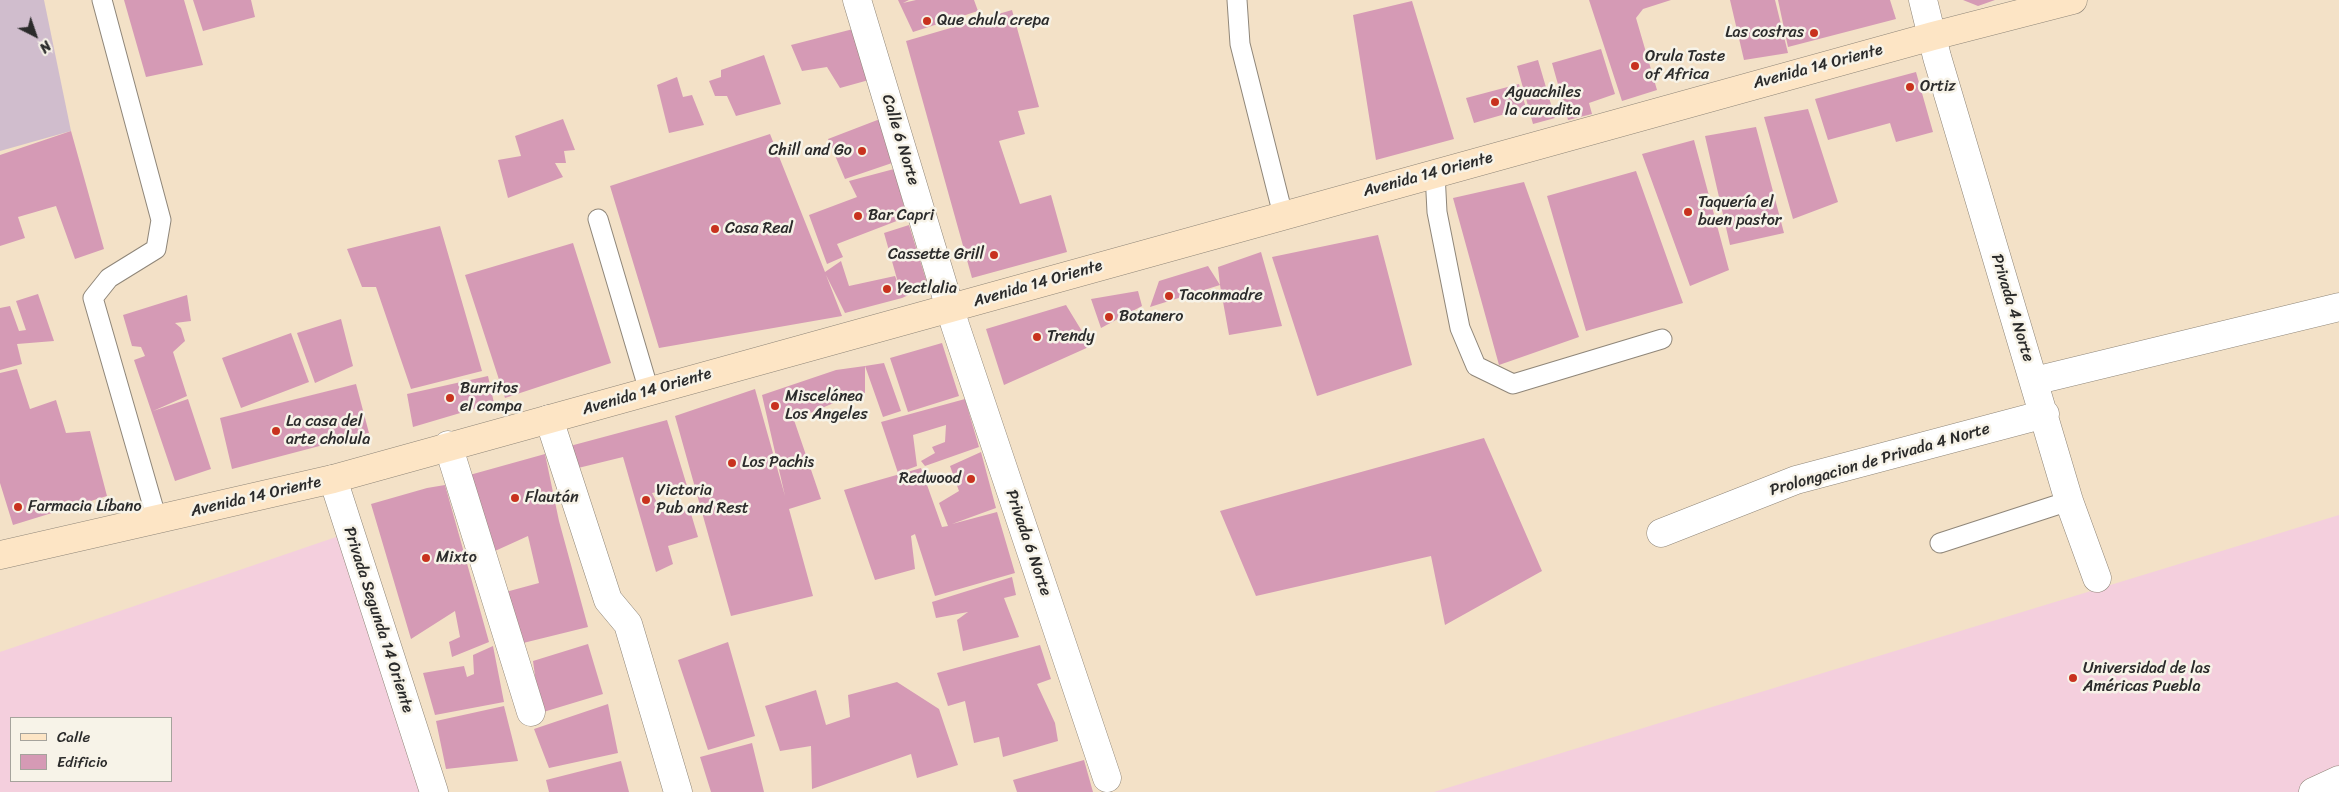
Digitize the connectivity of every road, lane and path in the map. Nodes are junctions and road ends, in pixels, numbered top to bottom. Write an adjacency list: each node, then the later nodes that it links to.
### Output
1 (102, 0): 20 (lane)
2 (856, 0): 11 (street, Calle 6 Norte)
3 (1237, 0): 8 (lane)
4 (1923, 0): 6 (street, Privada 4 Norte)
5 (2073, 0): 6 (main road, Avenida 14 Oriente)
6 (1933, 36): 7 (main road, Avenida 14 Oriente); 13 (street, Privada 4 Norte)
7 (1435, 173): 8 (main road, Avenida 14 Oriente); 12 (lane)
8 (1283, 215): 11 (main road, Avenida 14 Oriente)
9 (598, 219): 14 (lane)
10 (2339, 307): 13 (street)
11 (950, 308): 14 (main road, Avenida 14 Oriente); 26 (street, Privada 6 Norte)
12 (1662, 339)
13 (2034, 381): 15 (street, Privada 4 Norte)
14 (649, 391): 16 (main road, Avenida 14 Oriente)
15 (2045, 414): 19 (street, Privada 4 Norte); 21 (street, Prolongacion de Privada 4 Norte)
16 (549, 419): 17 (main road, Avenida 14 Oriente); 29 (street)
17 (448, 445): 18 (main road, Avenida 14 Oriente); 25 (street)
18 (333, 479): 20 (main road, Avenida 14 Oriente); 28 (street, Privada Segunda 14 Oriente)
19 (2069, 501): 22 (lane); 24 (street, Privada 4 Norte)
20 (156, 520): 23 (main road, Avenida 14 Oriente)
21 (1661, 532)
22 (1940, 543)
23 (0, 555)
24 (2097, 578)
25 (530, 712)
26 (1107, 778)
27 (2339, 780): 30 (street)
28 (434, 792)
29 (678, 792)
30 (2313, 792)

